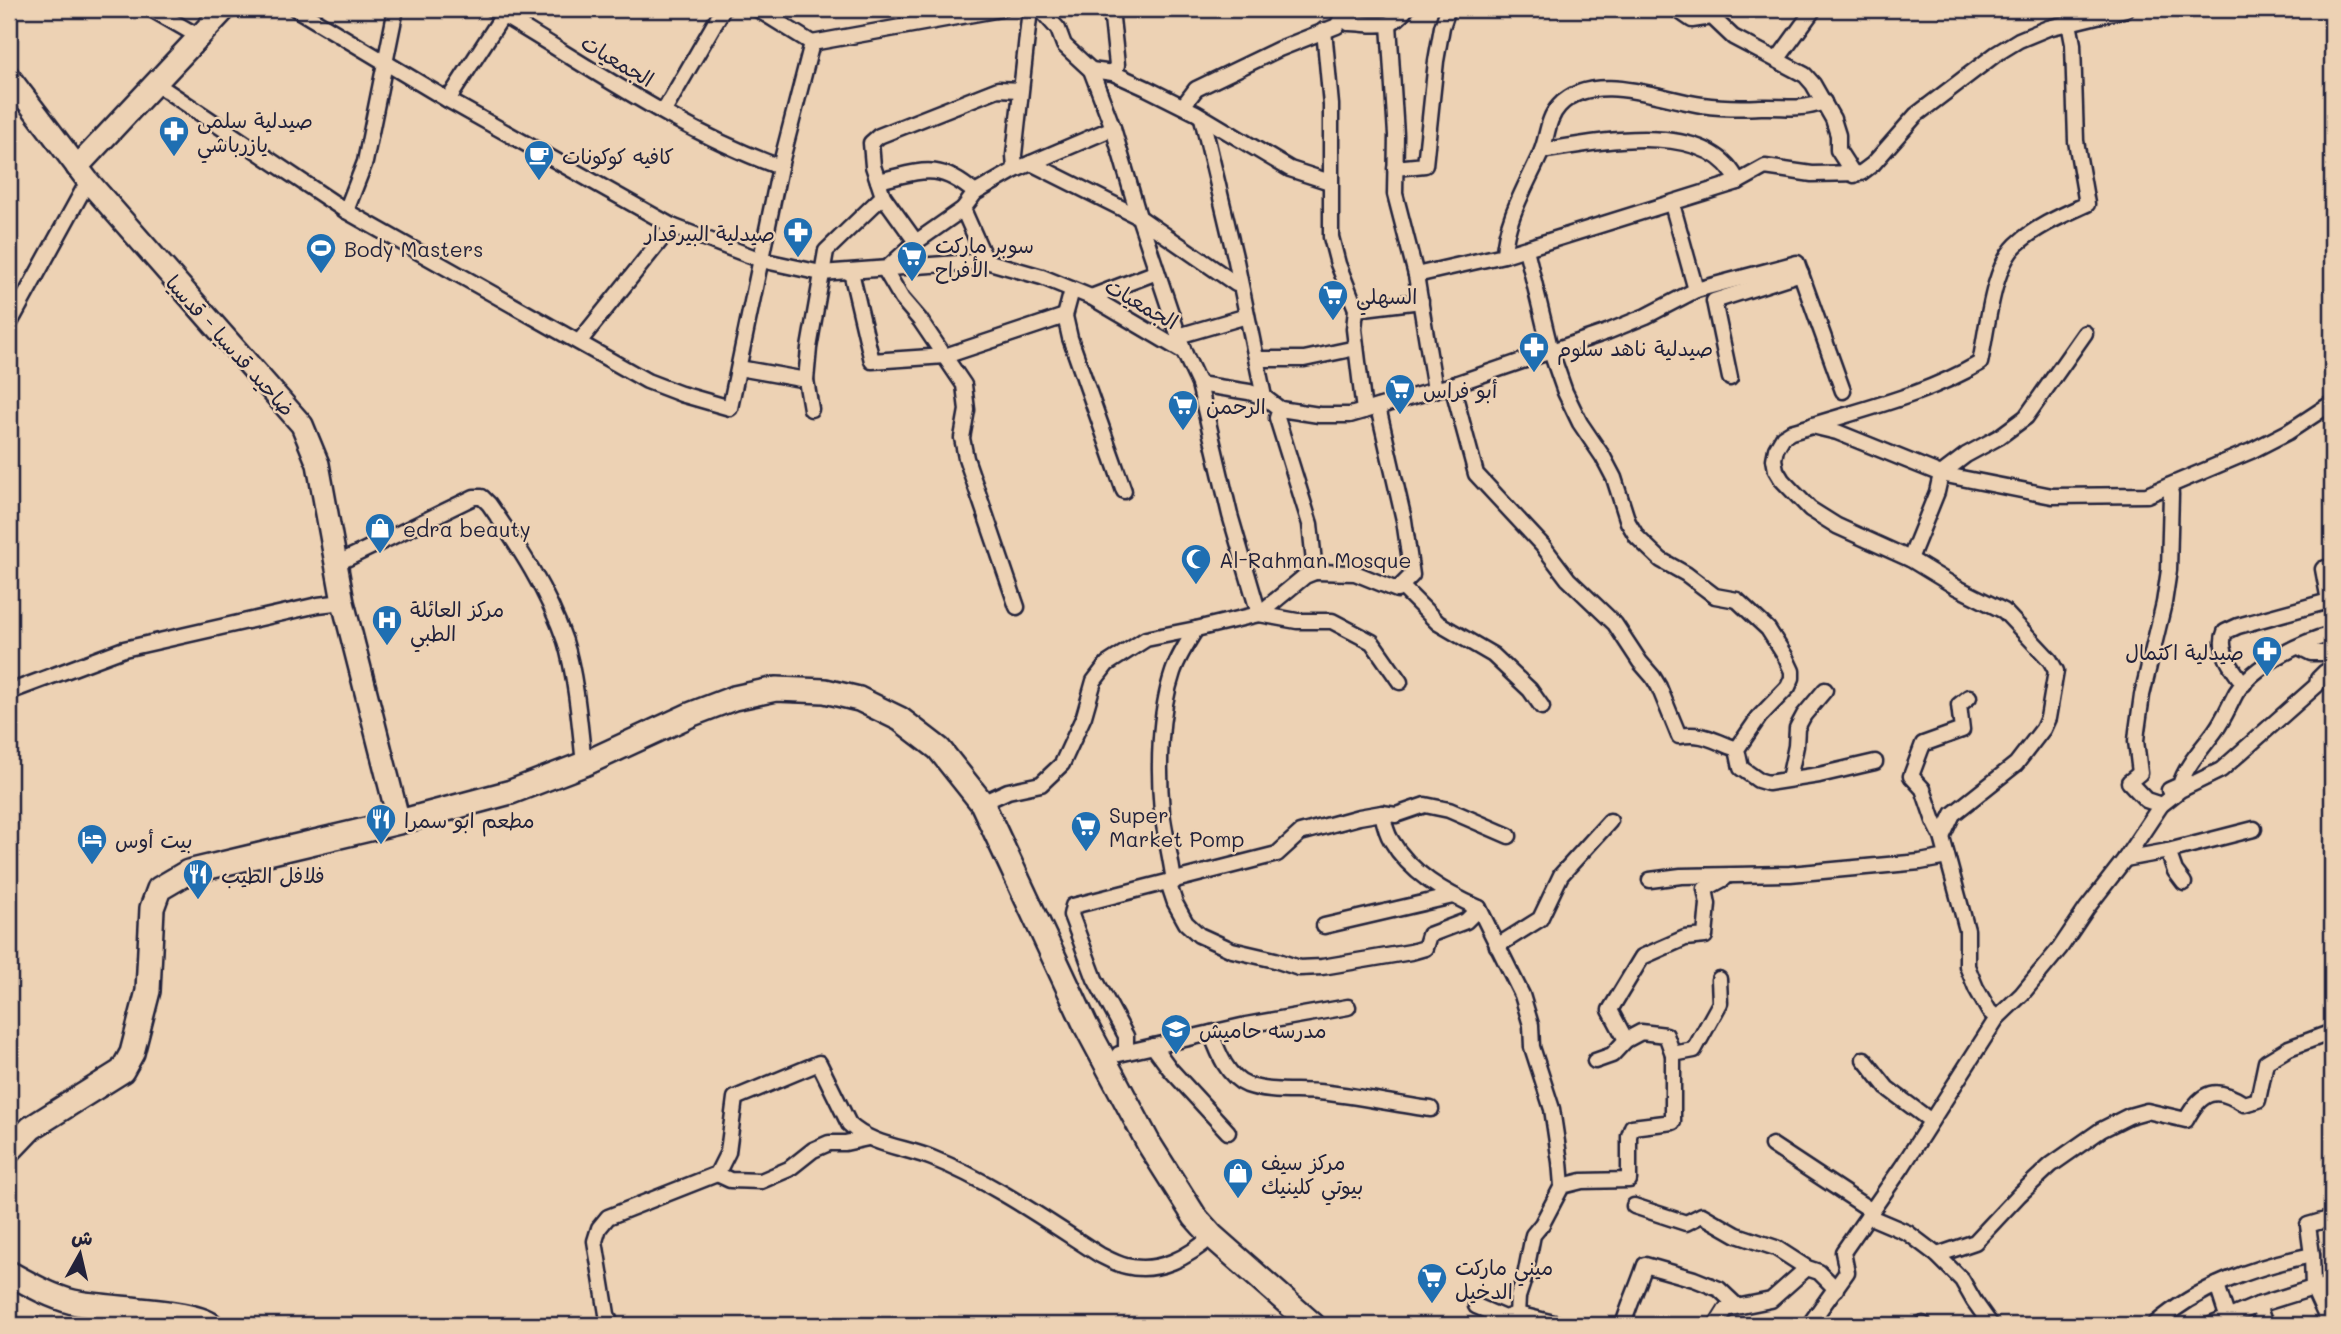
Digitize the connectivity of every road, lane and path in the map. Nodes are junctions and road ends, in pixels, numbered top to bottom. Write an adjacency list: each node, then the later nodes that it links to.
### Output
1 (150, 9): 22 (street)
2 (225, 9): 22 (main road)
3 (296, 9): 25 (street)
4 (396, 9): 25 (street)
5 (723, 9): 34 (street)
6 (757, 9): 23 (street)
7 (1001, 9): 23 (street)
8 (1030, 9): 30 (street)
9 (1040, 9): 26 (street)
10 (1111, 9): 27 (street)
11 (1406, 9): 20 (street)
12 (1448, 9): 40 (street)
13 (1676, 9): 18 (street)
14 (1814, 9): 24 (street)
15 (2123, 9): 19 (street)
16 (501, 11): 31 (street); 34 (street, الجمعيات)
17 (1344, 11): 20 (street); 21 (street)
18 (1715, 13): 24 (street)
19 (2069, 23): 43 (street); 94 (street)
20 (1389, 24): 40 (street)
21 (1324, 30): 33 (street); 45 (street)
22 (198, 36): 29 (main road)
23 (812, 43): 39 (street)
24 (1777, 60): 32 (street)
25 (385, 62): 31 (street); 51 (street)
26 (1091, 70): 27 (street); 36 (street, الجمعيات)
27 (1113, 73): 33 (street)
28 (9, 77): 42 (main road, ضاحيد قدسيا - قدسيا)
29 (155, 83): 42 (main road); 51 (street)
30 (1020, 90): 41 (street); 44 (street)
31 (448, 100): 53 (street)
32 (1824, 102): 37 (street); 43 (street)
33 (1183, 106): 35 (street)
34 (664, 111): 39 (street, الجمعيات)
35 (1202, 118): 45 (street); 65 (street)
36 (1113, 128): 38 (street); 52 (street, الجمعيات)
37 (1542, 151): 46 (street); 56 (street)
38 (1031, 163): 41 (street); 52 (street)
39 (780, 167): 57 (street)
40 (1395, 169): 64 (street)
41 (1015, 170): 47 (street)
42 (83, 174): 73 (street); 99 (main road, ضاحيد قدسيا - قدسيا)
43 (1854, 174): 46 (street)
44 (878, 181): 47 (street); 48 (street)
45 (1330, 182): 70 (street)
46 (1738, 182): 49 (street)
47 (975, 193): 50 (street)
48 (883, 196): 54 (street); 62 (street)
49 (1672, 204): 55 (street); 67 (street)
50 (964, 209): 54 (street); 58 (street)
51 (346, 211): 76 (street)
52 (1139, 217): 61 (street, الجمعيات); 65 (street)
53 (672, 226): 57 (street); 76 (street)
54 (916, 242): 59 (street)
55 (1526, 249): 56 (street); 79 (street)
56 (1504, 255): 64 (street)
57 (761, 260): 62 (street); 82 (street)
58 (986, 261): 59 (street); 66 (street, الجمعيات)
59 (885, 270): 60 (street); 80 (street)
60 (851, 272): 62 (street); 80 (street)
61 (1157, 272): 68 (street); 75 (street, الجمعيات)
62 (821, 273): 84 (street)
63 (1801, 273): 67 (street); 83 (street); 88 (street)
64 (1416, 275): 69 (street)
65 (1240, 283): 72 (street)
66 (1072, 290): 68 (street, الجمعيات); 71 (street)
67 (1696, 290): 79 (street)
68 (1091, 297): 78 (street, الجمعيات)
69 (1421, 301): 70 (street); 87 (street)
70 (1356, 309): 77 (street)
71 (1065, 316): 80 (street); 97 (street)
72 (1247, 316): 75 (street); 81 (street)
73 (9, 325)
74 (2085, 333): 95 (street)
75 (1178, 336): 78 (street, الجمعيات)
76 (579, 342): 82 (street)
77 (1356, 348): 81 (street); 93 (street)
78 (1184, 352): 85 (street)
79 (1551, 352): 86 (street); 119 (street)
80 (944, 356): 104 (street)
81 (1257, 359): 89 (street)
82 (739, 368): 84 (street)
83 (1730, 378)
84 (806, 380): 91 (street)
85 (1199, 384): 89 (street); 105 (street)
86 (1452, 385): 87 (street); 119 (street)
87 (1435, 390): 93 (street)
88 (1843, 391)
89 (1264, 397): 92 (street)
90 (2332, 403): 96 (street)
91 (811, 409)
92 (1280, 409): 93 (street); 101 (street)
93 (1371, 409): 102 (street)
94 (1812, 426): 95 (street); 98 (street)
95 (1941, 474): 96 (street); 98 (street)
96 (2169, 486): 124 (street)
97 (1124, 491)
98 (1910, 559): 130 (street)
99 (336, 564): 103 (main road, ضاحيد قدسيا - قدسيا); 121 (street)
100 (2332, 566): 113 (street)
101 (1315, 572): 102 (street); 105 (street)
102 (1401, 586): 118 (street)
103 (343, 602): 116 (street); 127 (main road, ضاحيد قدسيا - قدسيا)
104 (1017, 607)
105 (1258, 614): 106 (street); 112 (street)
106 (1195, 629): 123 (street); 136 (street)
107 (2332, 634): 108 (street)
108 (2299, 647): 109 (street); 113 (street)
109 (2332, 653)
110 (2332, 671): 114 (street)
111 (2332, 681): 114 (street)
112 (1401, 682)
113 (2244, 684): 124 (street)
114 (2317, 685): 124 (street)
115 (1825, 691): 122 (street)
116 (9, 692)
117 (1969, 697): 130 (street)
118 (1542, 707)
119 (1737, 749): 122 (street)
120 (1875, 762): 122 (street)
121 (584, 764): 123 (main road); 127 (main road)
122 (1789, 779)
123 (982, 803): 150 (main road)
124 (2161, 805): 133 (street)
125 (1382, 813): 129 (street); 136 (street); 138 (street)
126 (1610, 821): 141 (street)
127 (399, 822): 158 (main road)
128 (2253, 829): 131 (street)
129 (1509, 836)
130 (1942, 837): 132 (street)
131 (2168, 851): 133 (street); 137 (street)
132 (1947, 856): 134 (street); 144 (street)
133 (2125, 859): 144 (street)
134 (1730, 876): 135 (street); 147 (street)
135 (1650, 880)
136 (1171, 882): 139 (street); 150 (street)
137 (2184, 883)
138 (1453, 896): 139 (street); 140 (street)
139 (1479, 908): 141 (street)
140 (1324, 926)
141 (1497, 946): 160 (street)
142 (1719, 979): 149 (street)
143 (1348, 1007): 146 (street)
144 (1997, 1018): 154 (street)
145 (2332, 1032): 165 (street)
146 (1211, 1033): 148 (street); 153 (street)
147 (1626, 1040): 149 (street); 152 (street)
148 (1153, 1045): 150 (street); 155 (street)
149 (1673, 1054): 160 (street)
150 (1116, 1056): 164 (main road)
151 (1864, 1059): 154 (street)
152 (1595, 1061)
153 (1431, 1109)
154 (1931, 1121): 162 (street)
155 (1228, 1132)
156 (869, 1138): 159 (street); 159 (street); 164 (street)
157 (1772, 1145): 162 (street)
158 (9, 1150)
159 (717, 1174): 179 (street)
160 (1562, 1186): 176 (street)
161 (1634, 1206): 167 (street)
162 (1870, 1214): 165 (street); 172 (street)
163 (2332, 1218): 166 (street)
164 (1212, 1236): 180 (main road)
165 (1937, 1255): 185 (street)
166 (2312, 1255): 169 (street); 171 (street)
167 (1807, 1268): 172 (street); 174 (street)
168 (9, 1273): 178 (main road)
169 (2217, 1285): 177 (street); 186 (street)
170 (2332, 1286): 171 (street)
171 (2313, 1288): 175 (street); 189 (street)
172 (1836, 1289): 184 (street)
173 (1476, 1306): 176 (street)
174 (1737, 1306): 182 (street); 183 (street)
175 (2258, 1306): 177 (street); 188 (street)
176 (1517, 1314): 181 (street)
177 (2228, 1319): 187 (street)
178 (211, 1325)
179 (611, 1325)
180 (1313, 1325)
181 (1562, 1325)
182 (1623, 1325)
183 (1716, 1325)
184 (1809, 1325)
185 (1991, 1325)
186 (2154, 1325)
187 (2211, 1325)
188 (2265, 1325)
189 (2330, 1325)

